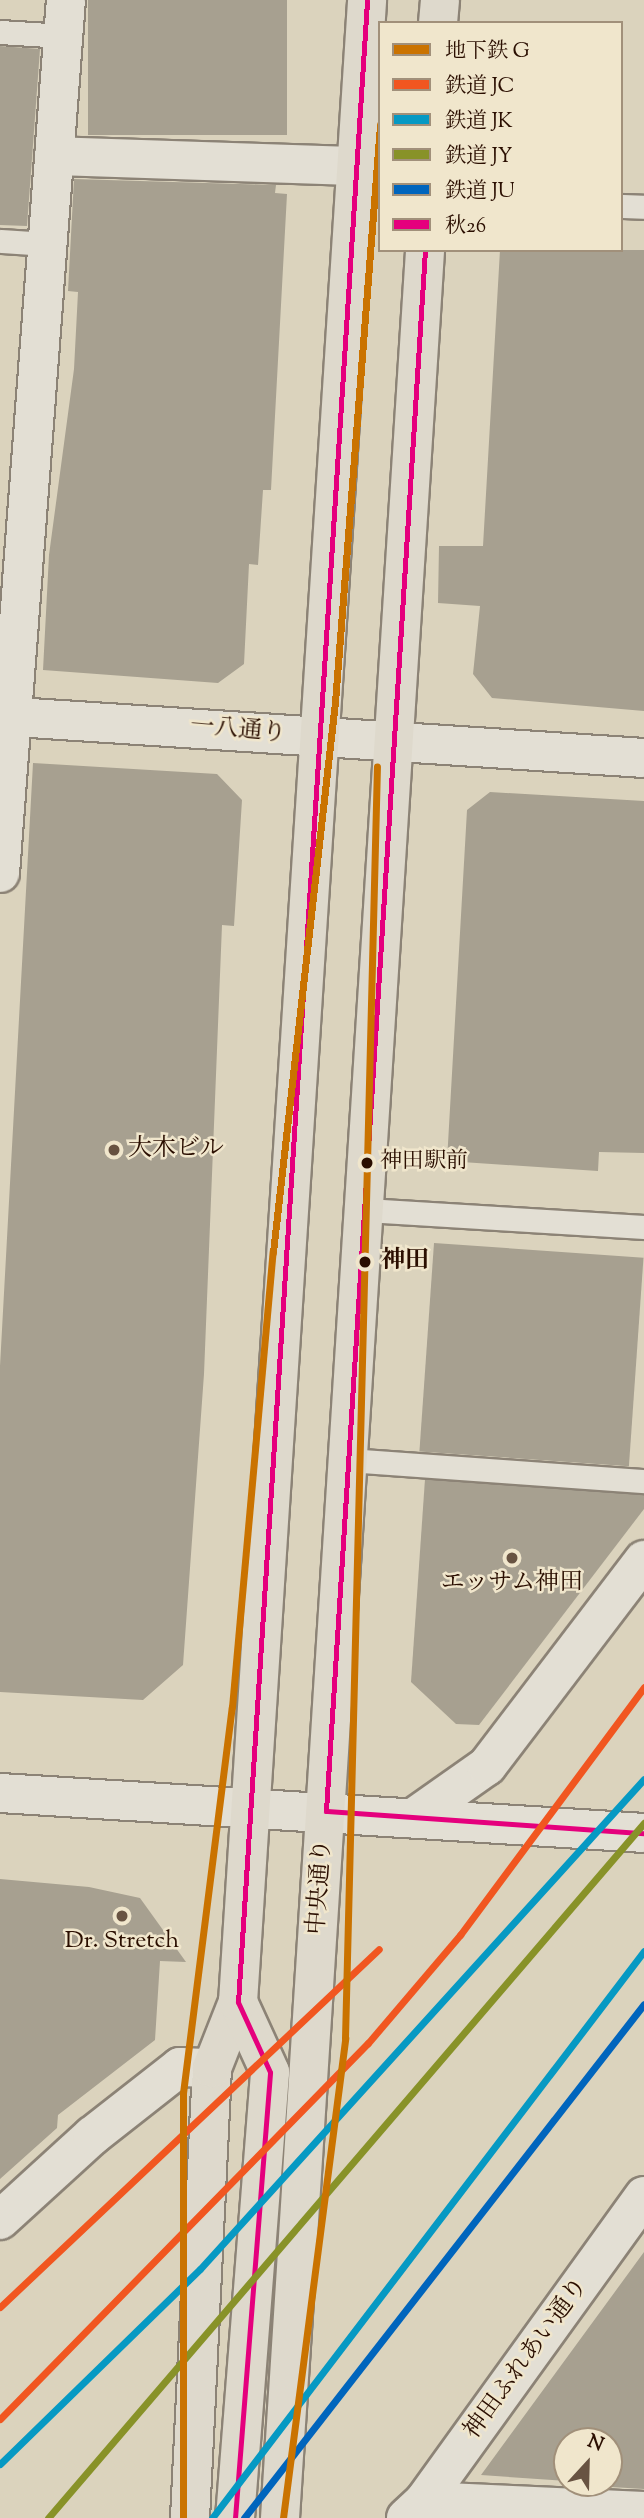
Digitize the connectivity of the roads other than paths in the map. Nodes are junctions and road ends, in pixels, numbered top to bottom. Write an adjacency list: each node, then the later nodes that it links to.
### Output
1 (367, 0): 7 (highway)
2 (440, 0): 4 (highway)
3 (65, 18): 5 (lane); 6 (street)
4 (438, 21)
5 (0, 32)
6 (54, 156): 7 (street); 11 (street)
7 (356, 166): 14 (highway)
8 (623, 206): 9 (lane)
9 (644, 207)
10 (0, 242): 11 (lane)
11 (47, 244): 13 (street)
12 (425, 252): 15 (highway, 中央通り)
13 (5, 716): 14 (street, 一八通り); 17 (street)
14 (321, 739): 15 (street, 一八通り); 24 (highway)
15 (394, 744): 16 (street, 一八通り); 18 (highway, 中央通り)
16 (644, 758)
17 (0, 873)
18 (365, 1210): 19 (lane); 20 (highway, 中央通り)
19 (644, 1227)
20 (349, 1460): 21 (lane); 25 (highway, 中央通り)
21 (644, 1481)
22 (644, 1560): 26 (street)
23 (0, 1793): 24 (street)
24 (250, 1806): 25 (street); 28 (highway)
25 (326, 1811): 26 (street); 36 (highway, 中央通り)
26 (413, 1818): 27 (street)
27 (644, 1833)
28 (239, 2002): 29 (highway); 35 (highway)
29 (212, 2068): 31 (street); 34 (highway)
30 (644, 2196): 32 (street, 神田ふれあい通り)
31 (0, 2220)
32 (415, 2510): 33 (street)
33 (644, 2511)
34 (190, 2518)
35 (235, 2518)
36 (280, 2518)

